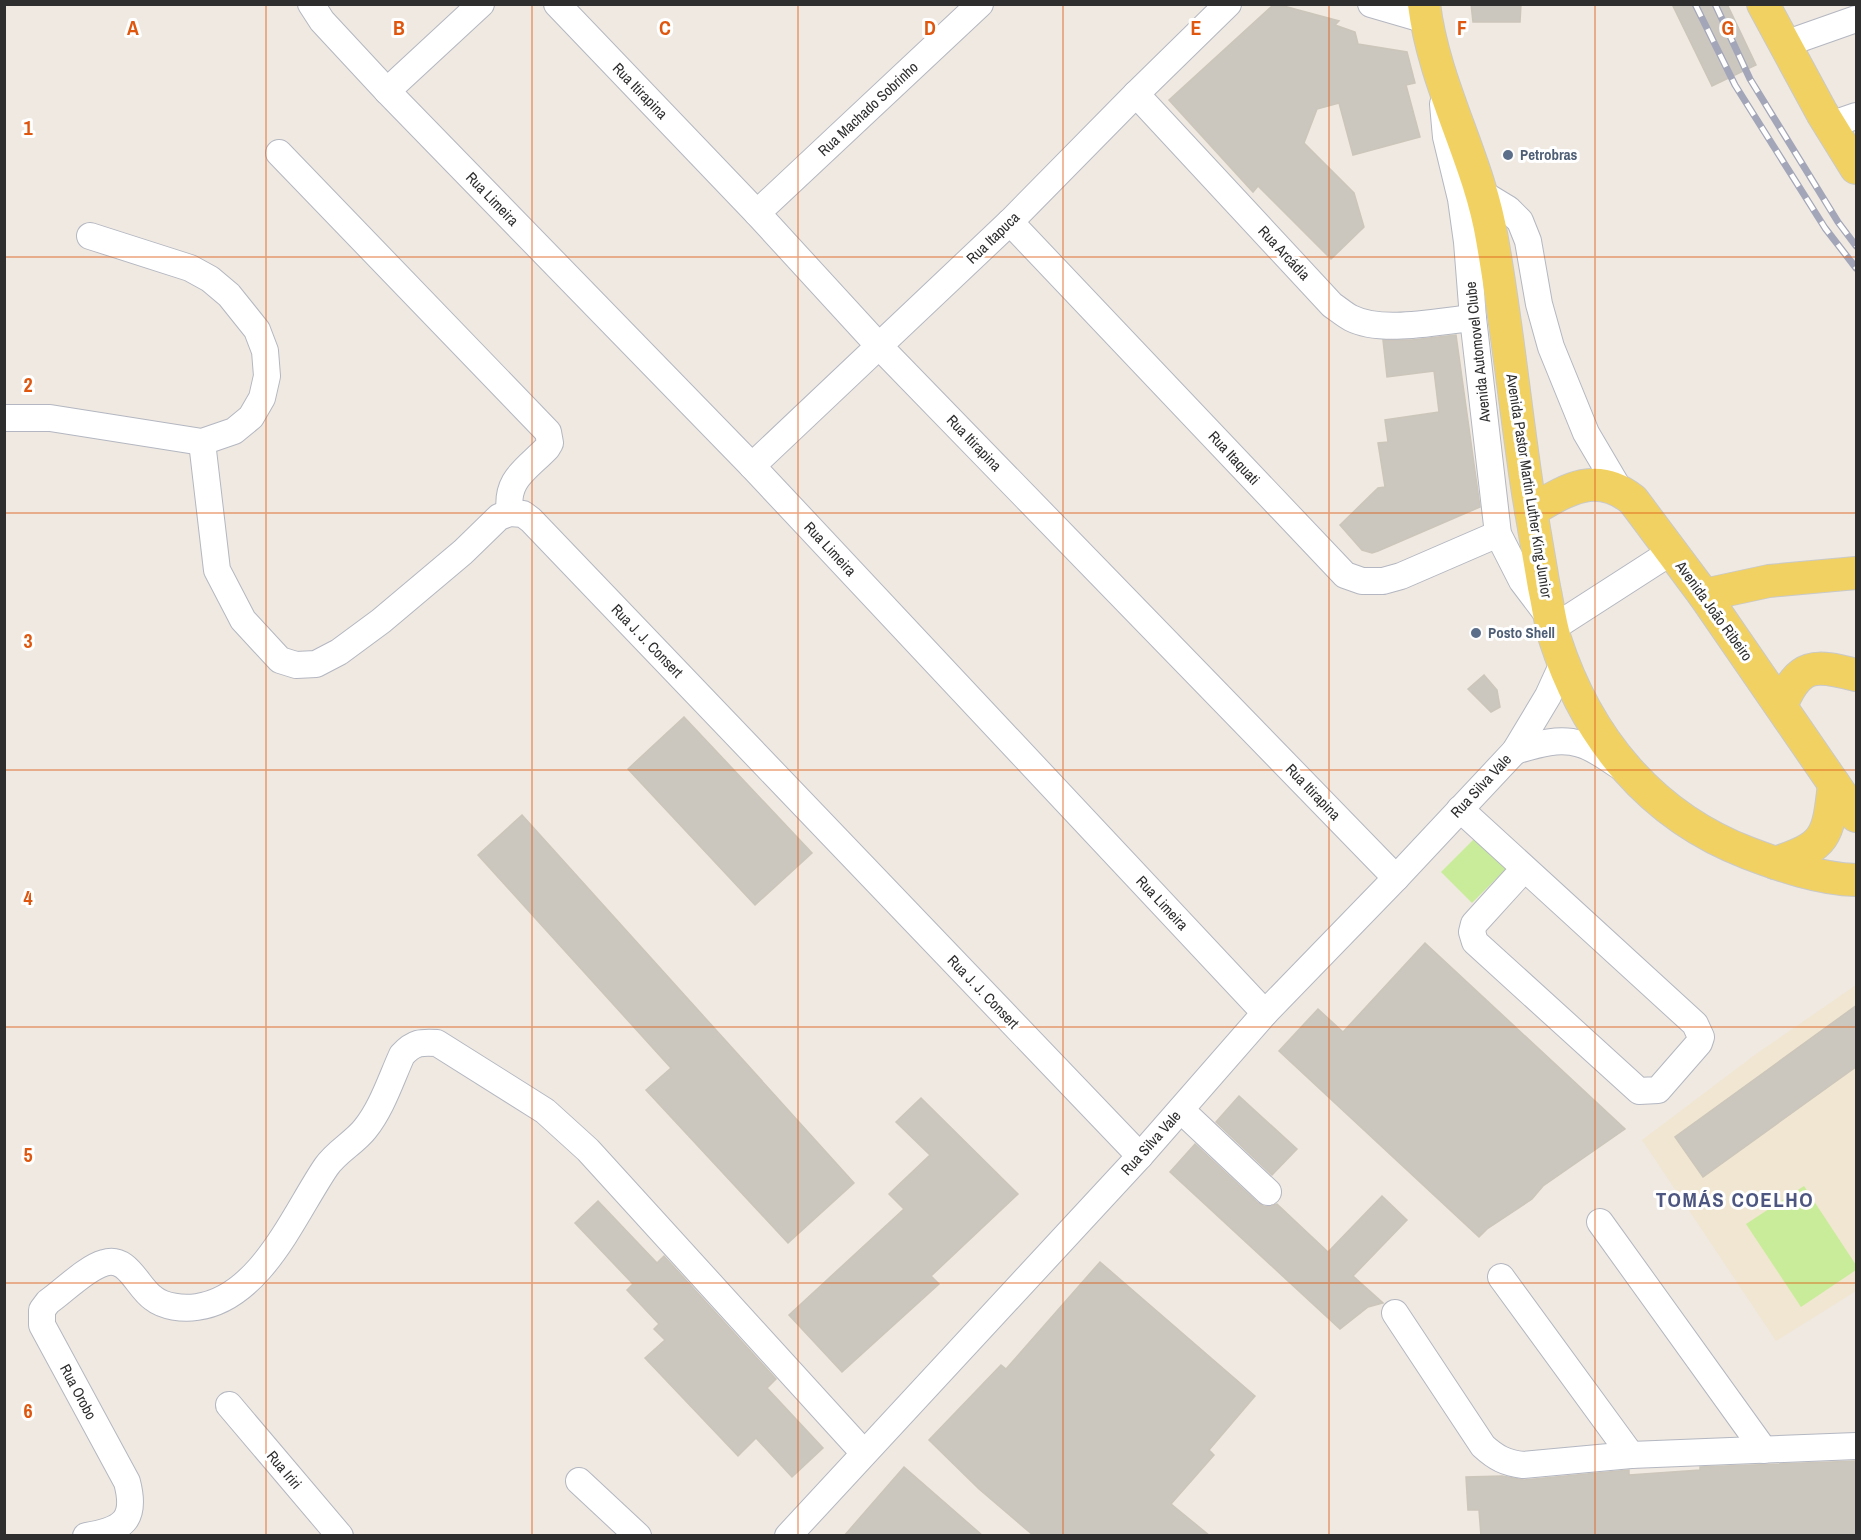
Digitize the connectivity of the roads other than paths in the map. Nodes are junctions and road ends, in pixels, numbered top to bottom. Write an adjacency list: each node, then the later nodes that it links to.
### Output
1 (311, 4): 12 (street, Rua Limeira)
2 (481, 4): 12 (street)
3 (557, 4): 18 (street, Rua Itirapina)
4 (980, 4): 18 (street, Rua Machado Sobrinho)
5 (1228, 4): 13 (street, Rua Itapuca)
6 (1371, 4): 8 (street)
7 (1763, 4): 10 (main road)
8 (1425, 12): 11 (main road, Avenida Pastor Martin Luther King Junior)
9 (1857, 20): 10 (street)
10 (1785, 44): 14 (main road)
11 (1440, 74): 17 (main road, Avenida Pastor Martin Luther King Junior); 21 (street, Avenida Automovel Clube)
12 (387, 91): 25 (street, Rua Limeira)
13 (1136, 94): 19 (street, Rua Itapuca); 21 (street, Rua Arcádia)
14 (1843, 121): 16 (main road)
15 (279, 153): 28 (street)
16 (1857, 168)
17 (1480, 192): 26 (street); 27 (main road, Avenida Pastor Martin Luther King Junior)
18 (757, 213): 22 (street, Rua Itirapina)
19 (1010, 222): 22 (street, Rua Itapuca); 29 (street, Rua Itaquati)
20 (90, 236): 24 (street)
21 (1473, 318): 29 (street, Avenida Automovel Clube)
22 (879, 346): 25 (street, Rua Itapuca); 44 (street, Rua Itirapina)
23 (4, 418): 24 (street)
24 (202, 442): 28 (street)
25 (753, 466): 46 (street, Rua Limeira)
26 (1619, 489): 27 (main road); 30 (main road, Avenida João Ribeiro)
27 (1531, 511): 33 (main road, Avenida Pastor Martin Luther King Junior)
28 (510, 513): 48 (street, Rua J. J. Consert)
29 (1498, 534): 33 (street, Avenida Automovel Clube)
30 (1671, 552): 32 (main road, Avenida João Ribeiro); 33 (street)
31 (1857, 573): 32 (main road)
32 (1704, 595): 36 (main road, Avenida João Ribeiro)
33 (1551, 623): 34 (main road, Avenida Pastor Martin Luther King Junior)
34 (1564, 661): 37 (street, Rua Silva Vale); 38 (main road, Avenida Pastor Martin Luther King Junior)
35 (1857, 675): 36 (main road)
36 (1781, 706): 39 (main road, Avenida João Ribeiro)
37 (1515, 751): 38 (street, Rua Silva Vale); 40 (street, Rua Silva Vale)
38 (1624, 768): 42 (main road, Avenida Pastor Martin Luther King Junior)
39 (1834, 784): 41 (main road, Avenida João Ribeiro); 42 (main road)
40 (1460, 809): 43 (street); 44 (street, Rua Silva Vale)
41 (1857, 816)
42 (1775, 863): 45 (main road, Avenida Pastor Martin Luther King Junior)
43 (1524, 869): 43 (street)
44 (1396, 878): 46 (street, Rua Silva Vale)
45 (1853, 881)
46 (1264, 1013): 47 (street, Rua Silva Vale)
47 (1180, 1110): 48 (street, Rua Silva Vale); 49 (street)
48 (1140, 1156): 56 (street, Rua Silva Vale)
49 (1268, 1192)
50 (1600, 1222): 55 (street)
51 (1501, 1277): 57 (street)
52 (1395, 1314): 57 (street)
53 (229, 1405): 60 (street, Rua Iriri)
54 (1857, 1446): 55 (street)
55 (1764, 1450): 57 (street)
56 (864, 1453): 59 (street, Rua Orobo); 62 (street, Rua Silva Vale)
57 (1631, 1455)
58 (579, 1481): 61 (street)
59 (86, 1536)
60 (340, 1536)
61 (639, 1536)
62 (788, 1536)

